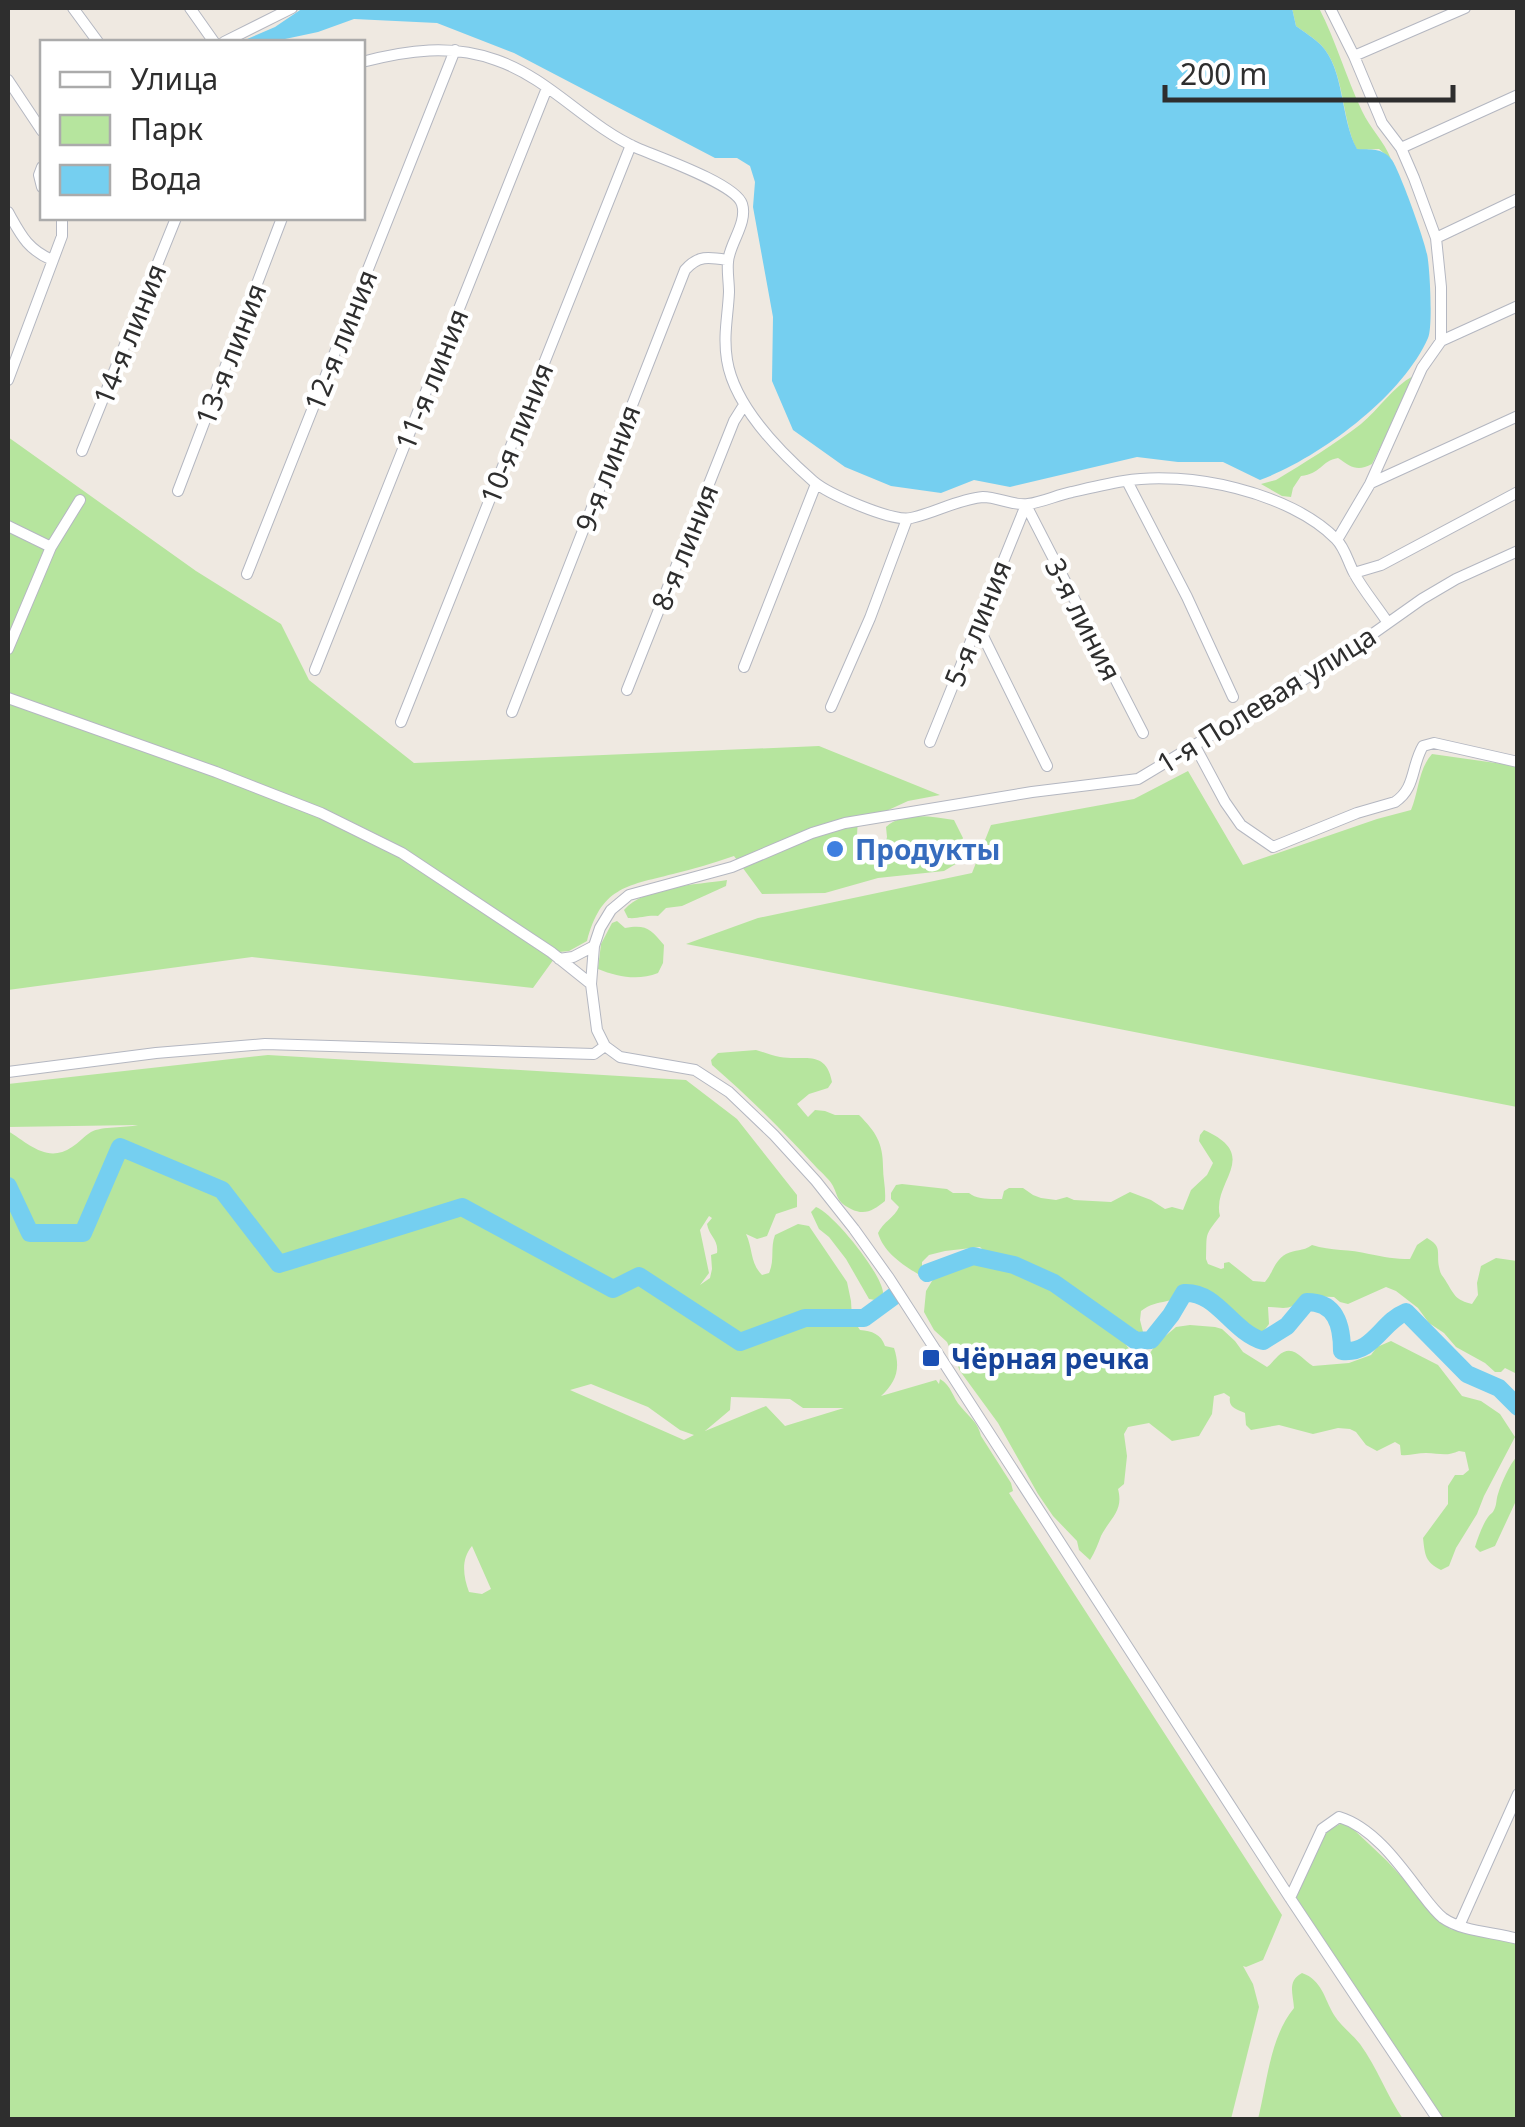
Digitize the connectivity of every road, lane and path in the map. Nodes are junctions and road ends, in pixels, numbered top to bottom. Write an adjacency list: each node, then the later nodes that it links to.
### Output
1 (73, 8): 6 (street)
2 (190, 8): 7 (street)
3 (292, 8): 8 (street)
4 (1330, 8): 10 (street)
5 (1464, 8): 10 (street)
6 (97, 40)
7 (213, 40)
8 (228, 40)
9 (456, 50): 11 (street); 13 (street); 45 (street, 12-я линия)
10 (1354, 56): 17 (street)
11 (365, 61)
12 (8, 80): 15 (street)
13 (547, 88): 16 (street); 50 (street, 11-я линия)
14 (1518, 95): 17 (street)
15 (40, 129)
16 (631, 146): 25 (street); 56 (street, 10-я линия)
17 (1401, 148): 23 (street)
18 (1518, 199): 23 (street)
19 (8, 212): 24 (street)
20 (62, 220): 24 (street)
21 (175, 220): 31 (street, 14-я линия)
22 (281, 220): 35 (street, 13-я линия)
23 (1436, 238): 27 (street)
24 (52, 260): 28 (street)
25 (728, 260): 29 (street); 55 (street, 9-я линия)
26 (1518, 306): 27 (street)
27 (1441, 340): 34 (street)
28 (8, 380)
29 (744, 405): 33 (street); 51 (street, 8-я линия)
30 (1518, 416): 34 (street)
31 (82, 451)
32 (1127, 481): 38 (street); 41 (street); 52 (street)
33 (816, 484): 39 (street); 49 (street)
34 (1370, 484): 41 (street)
35 (178, 491)
36 (1518, 492): 44 (street)
37 (80, 500): 42 (street)
38 (1026, 505): 39 (street); 47 (street, 5-я линия); 57 (street, 3-я линия)
39 (906, 519): 54 (street)
40 (8, 526): 42 (street)
41 (1337, 540): 44 (street)
42 (51, 547): 48 (street)
43 (1516, 552): 46 (street, 1-я Полевая улица)
44 (1354, 573): 46 (street)
45 (248, 574)
46 (1388, 623): 59 (street, 1-я Полевая улица)
47 (978, 624): 58 (street, 5-я линия); 61 (street)
48 (8, 648)
49 (744, 667)
50 (315, 670)
51 (627, 690)
52 (1233, 697)
53 (8, 698): 63 (street)
54 (831, 707)
55 (512, 712)
56 (401, 722)
57 (1143, 733)
58 (930, 742)
59 (1195, 746): 60 (street); 62 (street, 1-я Полевая улица)
60 (1518, 762)
61 (1047, 766)
62 (594, 946): 63 (street); 64 (street)
63 (559, 959): 64 (street)
64 (591, 984): 65 (street)
65 (606, 1046): 66 (street); 68 (street)
66 (8, 1072)
67 (1518, 1794): 69 (street)
68 (1290, 1898): 69 (street); 71 (street)
69 (1459, 1926): 70 (street)
70 (1518, 1940)
71 (1438, 2120)

